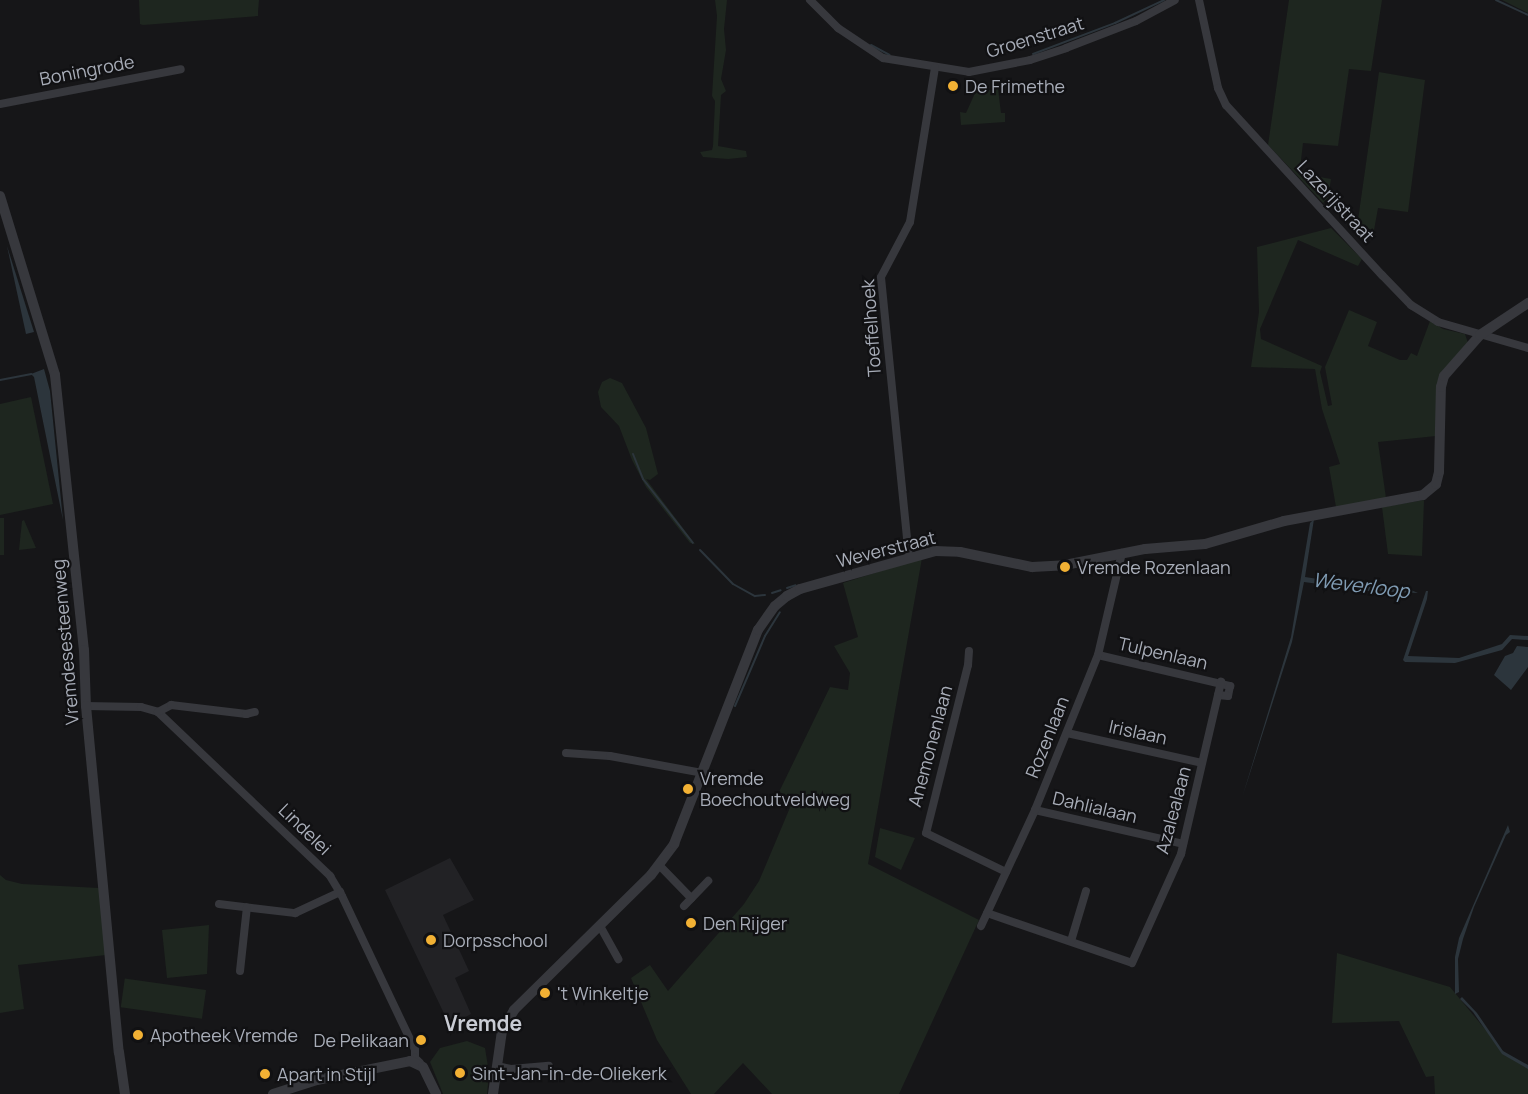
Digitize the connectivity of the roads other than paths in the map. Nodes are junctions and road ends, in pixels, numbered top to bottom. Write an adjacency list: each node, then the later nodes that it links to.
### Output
1 (810, 0): 4 (street, Groenstraat)
2 (1175, 0): 4 (street, Groenstraat)
3 (1199, 0): 9 (street, Lazerijstraat)
4 (935, 68): 12 (street, Toeffelhoek)
5 (181, 69): 6 (street, Boningrode)
6 (0, 104)
7 (0, 196): 16 (street, Vremdesesteenweg)
8 (1528, 303): 9 (street, Weverstraat)
9 (1480, 335): 10 (street, Lazerijstraat); 11 (street, Weverstraat)
10 (1528, 348)
11 (1122, 553): 12 (street, Weverstraat); 14 (street, Rozenlaan)
12 (909, 558): 22 (street, Weverstraat)
13 (969, 651): 26 (street, Anemonenlaan)
14 (1098, 655): 15 (street, Tulpenlaan); 19 (street, Rozenlaan)
15 (1221, 682): 21 (street, Azalealaan)
16 (86, 706): 17 (street); 43 (street, Vremdesesteenweg)
17 (158, 712): 18 (street); 29 (street, Lindelei)
18 (255, 712)
19 (1066, 733): 21 (street, Irislaan); 23 (street, Rozenlaan)
20 (566, 753): 22 (street)
21 (1202, 763): 24 (street, Azalealaan)
22 (703, 773): 25 (street, Weverstraat)
23 (1035, 810): 24 (street, Dahlialaan); 26 (street, Rozenlaan)
24 (1183, 844): 37 (street, Azalealaan)
25 (660, 866): 30 (street); 35 (street, Weverstraat)
26 (1006, 872): 34 (street, Rozenlaan)
27 (708, 881): 30 (street)
28 (1086, 891): 37 (street)
29 (340, 892): 33 (street); 40 (street, Lindelei)
30 (692, 898): 32 (street)
31 (219, 904): 33 (street)
32 (684, 906)
33 (247, 907): 39 (street)
34 (987, 913): 36 (street, Rozenlaan); 37 (street)
35 (600, 926): 38 (street); 41 (street, Weverstraat)
36 (981, 926)
37 (1071, 941)
38 (618, 959)
39 (240, 971)
40 (420, 1063): 44 (street); 45 (street)
41 (497, 1066): 42 (street); 46 (street)
42 (549, 1066)
43 (125, 1094)
44 (273, 1094)
45 (436, 1094)
46 (493, 1094)

